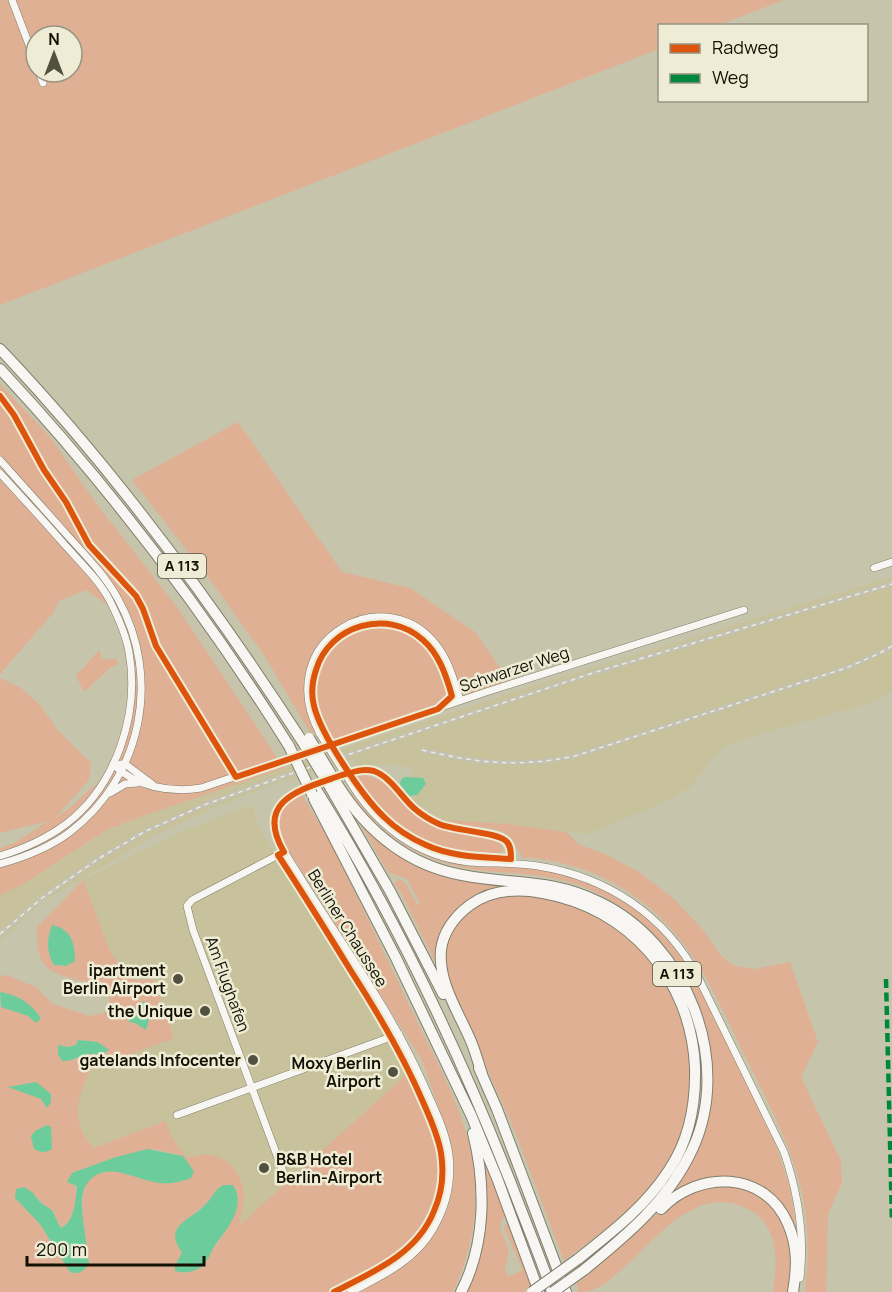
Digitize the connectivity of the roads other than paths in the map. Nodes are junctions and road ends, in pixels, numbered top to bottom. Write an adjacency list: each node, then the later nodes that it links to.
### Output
1 (12, 0): 2 (street)
2 (24, 32)
3 (0, 349): 11 (highway, A 113)
4 (0, 369): 18 (highway, A 113, bridge)
5 (0, 460): 13 (street)
6 (0, 473): 12 (street)
7 (892, 562): 8 (street)
8 (874, 568)
9 (744, 610): 10 (street, Schwarzer Weg)
10 (460, 701): 11 (street); 17 (street, Schwarzer Weg)
11 (310, 737): 16 (highway, A 113, bridge); 22 (street, bridge)
12 (113, 764): 13 (street); 14 (street, Schwarzer Weg); 21 (street)
13 (125, 764): 14 (street); 17 (street, Schwarzer Weg)
14 (121, 772): 15 (street, Schwarzer Weg); 19 (street)
15 (143, 783): 17 (street, Schwarzer Weg); 19 (street)
16 (334, 785): 26 (highway, A 113); 30 (highway, A 113)
17 (155, 786)
18 (314, 792): 25 (highway); 35 (highway)
19 (107, 795): 23 (street)
20 (284, 852): 22 (street, Berliner Chaussee); 24 (street, Berliner Chaussee); 27 (street, Am Flughafen)
21 (0, 856)
22 (511, 863): 38 (street)
23 (0, 864)
24 (399, 1034): 27 (street); 31 (street, Berliner Chaussee)
25 (435, 1042): 32 (highway); 34 (highway)
26 (482, 1074): 33 (highway, bridge); 36 (highway, A 113)
27 (253, 1088): 28 (street); 29 (street, Am Flughafen)
28 (177, 1114)
29 (285, 1177)
30 (621, 1240): 35 (highway, bridge); 37 (highway)
31 (351, 1292)
32 (461, 1292)
33 (532, 1292)
34 (540, 1292)
35 (552, 1292)
36 (566, 1292)
37 (793, 1292)
38 (798, 1292)

